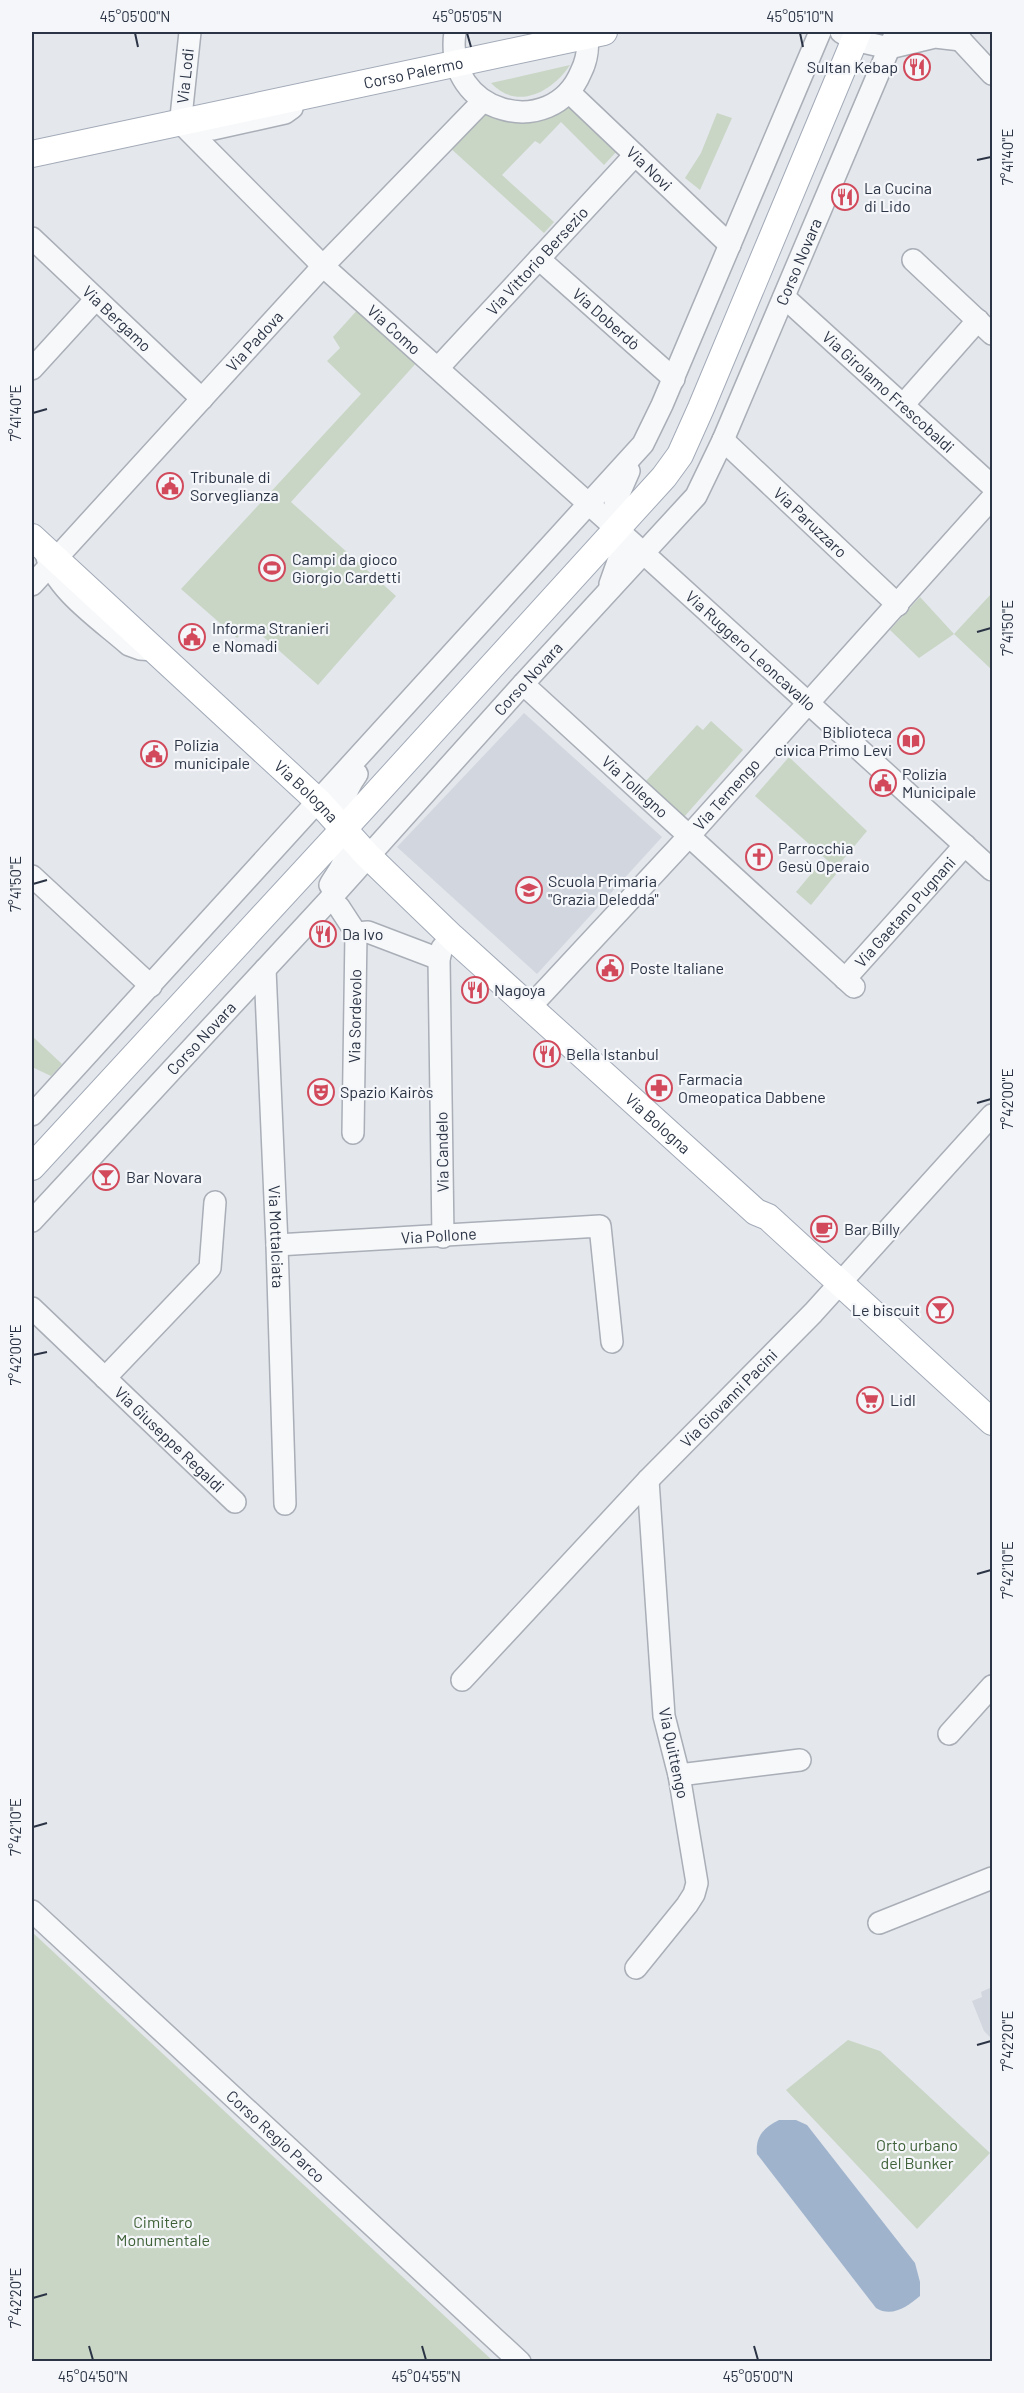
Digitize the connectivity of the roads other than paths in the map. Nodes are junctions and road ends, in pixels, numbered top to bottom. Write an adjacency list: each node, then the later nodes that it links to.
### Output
1 (190, 32): 12 (street, Via Lodi)
2 (452, 32): 8 (street)
3 (820, 32): 18 (street)
4 (592, 33): 8 (main road, Corso Palermo); 10 (street)
5 (851, 34): 7 (street, Corso Novara); 36 (main road, Corso Novara)
6 (957, 36): 7 (street, Corso Novara); 9 (street)
7 (893, 40): 22 (street, Corso Novara)
8 (456, 64): 11 (street); 12 (main road, Corso Palermo)
9 (993, 74)
10 (569, 92): 11 (street); 16 (street, Via Novi)
11 (483, 101): 21 (street, Via Padova)
12 (188, 120): 14 (main road, Corso Palermo); 21 (street, Via Como)
13 (32, 142): 14 (street, Corso Palermo)
14 (84, 143): 15 (main road, Corso Palermo)
15 (32, 154)
16 (635, 155): 18 (street, Via Novi); 19 (street, Via Vittorio Bersezio)
17 (32, 238): 23 (street, Via Bergamo)
18 (730, 245): 27 (street)
19 (539, 259): 25 (street, Via Vittorio Bersezio); 27 (street, Via Doberdò)
20 (913, 260): 24 (street)
21 (323, 266): 25 (street, Via Como); 28 (street, Via Padova)
22 (784, 297): 29 (street, Via Girolamo Frescobaldi); 30 (street, Corso Novara)
23 (95, 300): 26 (street); 28 (street, Via Bergamo)
24 (985, 327): 29 (street)
25 (438, 368): 34 (street, Via Como)
26 (32, 369)
27 (674, 379): 31 (street)
28 (202, 399): 37 (street, Via Padova)
29 (903, 405): 32 (street, Via Girolamo Frescobaldi)
30 (723, 440): 38 (street, Corso Novara); 41 (street, Via Paruzzaro)
31 (644, 444): 34 (street); 36 (street)
32 (993, 486)
33 (993, 498): 41 (street, Via Ternengo)
34 (589, 504): 36 (street, Via Como); 44 (street)
35 (32, 522): 37 (street, Via Bologna)
36 (616, 528): 38 (street, Via Ruggero Leoncavallo); 40 (street); 46 (main road, Corso Novara)
37 (54, 553): 39 (street, Via Padova); 45 (main road, Via Bologna)
38 (644, 553): 40 (street, Corso Novara); 43 (street, Via Ruggero Leoncavallo)
39 (32, 585)
40 (605, 595): 42 (street, Corso Novara)
41 (898, 605): 43 (street, Via Ternengo)
42 (523, 684): 47 (street, Via Tollegno); 49 (street, Corso Novara)
43 (808, 702): 47 (street, Via Ternengo); 48 (street, Via Ruggero Leoncavallo)
44 (378, 737): 45 (street); 46 (street)
45 (319, 802): 46 (main road, Via Bologna); 58 (street)
46 (344, 829): 49 (main road, Via Bologna); 53 (street); 63 (main road, Corso Novara)
47 (689, 836): 57 (street, Via Tollegno); 59 (street, Via Ternengo)
48 (965, 845): 50 (street, Via Ruggero Leoncavallo); 57 (street, Via Gaetano Pugnani)
49 (367, 855): 52 (street, Corso Novara); 55 (main road, Via Bologna)
50 (993, 870)
51 (32, 876): 58 (street)
52 (330, 898): 53 (street, Corso Novara); 54 (street)
53 (306, 924): 56 (street, Corso Novara)
54 (356, 933): 55 (street, Via Bologna); 62 (street, Via Sordevolo)
55 (446, 948): 59 (main road, Via Bologna); 66 (street, Via Candelo)
56 (265, 969): 65 (street, Corso Novara); 67 (street, Via Mottalciata)
57 (849, 983)
58 (151, 986): 60 (street)
59 (529, 1008): 68 (main road, Via Bologna)
60 (32, 1115)
61 (993, 1115): 68 (street, Via Giovanni Pacini)
62 (353, 1133)
63 (32, 1167)
64 (215, 1202): 71 (street, Via Giuseppe Regaldi)
65 (34, 1212)
66 (442, 1237): 67 (street, Via Pollone); 70 (street, Via Pollone)
67 (277, 1245): 75 (street, Via Mottalciata)
68 (836, 1287): 72 (main road, Via Bologna); 73 (street, Via Giovanni Pacini)
69 (32, 1308): 71 (street, Via Giuseppe Regaldi)
70 (612, 1342)
71 (105, 1378): 74 (street, Via Giuseppe Regaldi)
72 (991, 1427)
73 (648, 1480): 76 (street, Via Giovanni Pacini); 80 (street, Via Quittengo)
74 (235, 1502)
75 (285, 1504)
76 (462, 1680)
77 (993, 1686): 78 (street)
78 (949, 1734)
79 (800, 1760): 80 (street)
80 (679, 1775): 84 (street, Via Quittengo)
81 (993, 1878): 83 (street)
82 (32, 1911): 85 (street, Corso Regio Parco)
83 (879, 1923)
84 (636, 1968)
85 (520, 2361)

